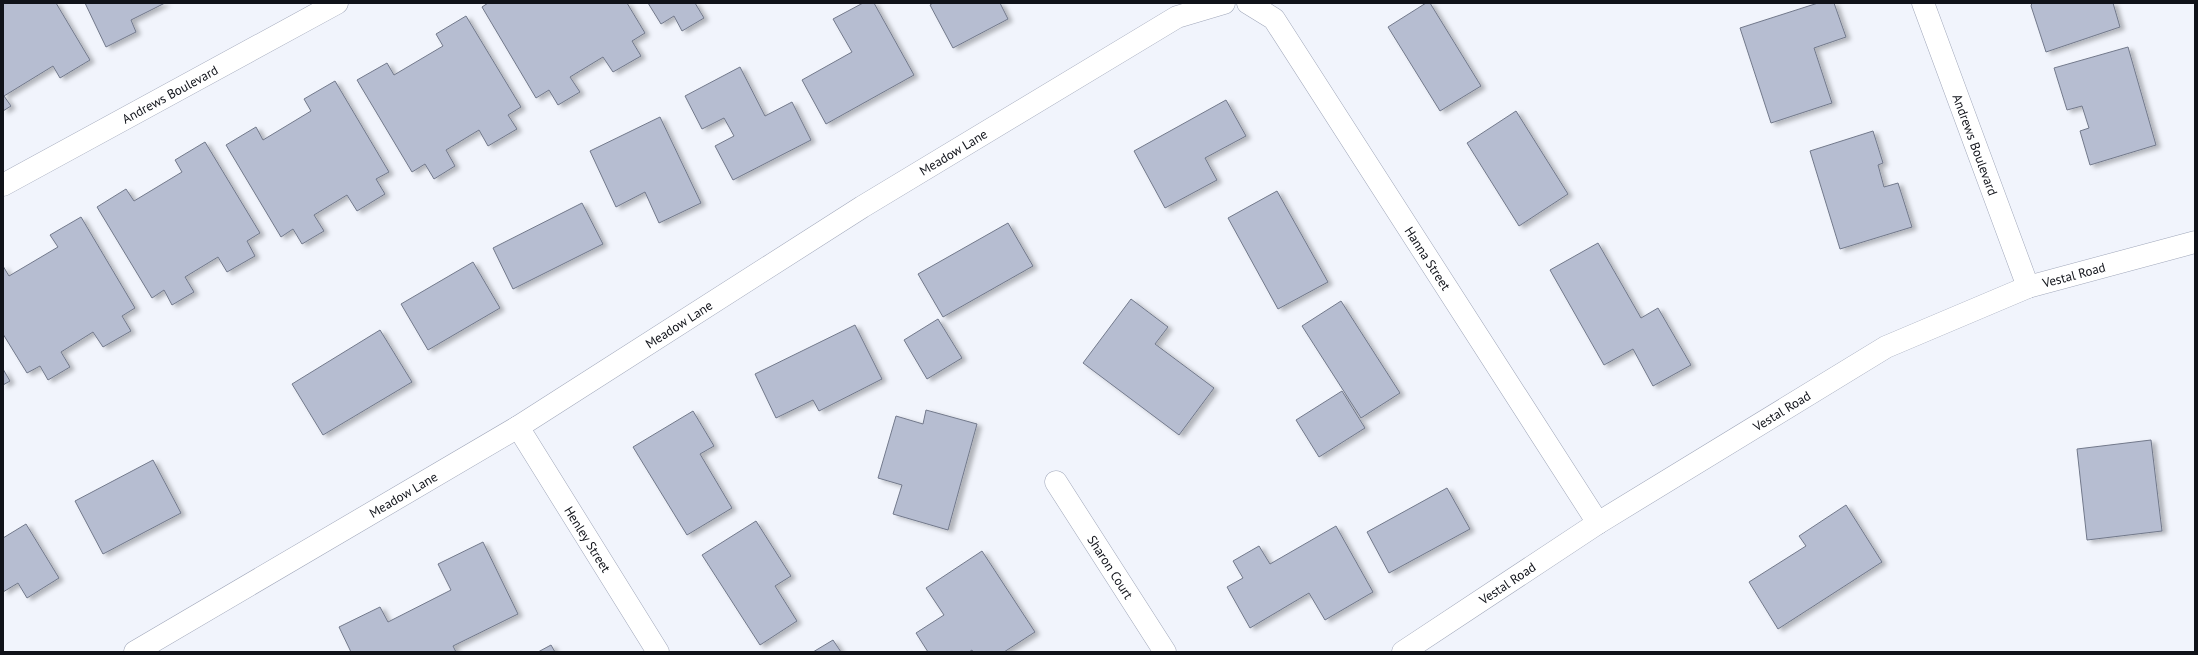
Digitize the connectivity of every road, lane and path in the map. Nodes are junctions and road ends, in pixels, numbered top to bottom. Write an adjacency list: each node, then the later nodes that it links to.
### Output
1 (338, 3): 5 (street, Andrews Boulevard)
2 (1224, 3): 8 (street, Meadow Lane)
3 (1248, 3): 10 (street, Hanna Street)
4 (1923, 3): 7 (street, Andrews Boulevard)
5 (3, 185)
6 (2195, 242): 7 (street, Vestal Road)
7 (2028, 287): 10 (street, Vestal Road)
8 (518, 427): 11 (street, Meadow Lane); 12 (street, Henley Street)
9 (1056, 482): 13 (street, Sharon Court)
10 (1598, 523): 14 (street, Vestal Road)
11 (135, 652)
12 (658, 652)
13 (1165, 652)
14 (1403, 652)

